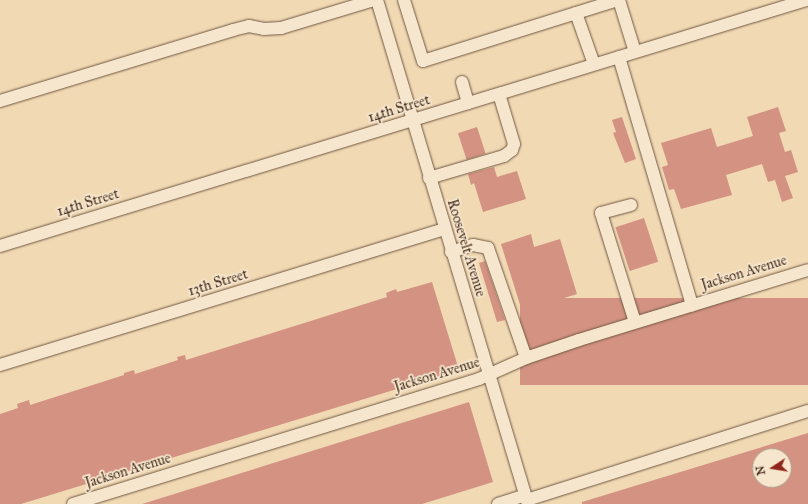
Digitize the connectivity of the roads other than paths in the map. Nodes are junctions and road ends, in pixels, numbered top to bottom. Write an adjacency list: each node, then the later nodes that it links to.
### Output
1 (376, 0): 12 (street); 14 (street, Roosevelt Avenue)
2 (404, 0): 6 (street)
3 (618, 0): 6 (street); 7 (street)
4 (806, 0): 5 (street, 14th Street)
5 (788, 3): 7 (street, 14th Street)
6 (576, 13): 9 (street)
7 (635, 52): 8 (street, 14th Street)
8 (619, 57): 9 (street, 14th Street); 21 (street)
9 (594, 64): 11 (street, 14th Street)
10 (462, 82): 13 (street)
11 (499, 94): 13 (street, 14th Street); 15 (street)
12 (0, 101)
13 (468, 103): 14 (street, 14th Street)
14 (412, 121): 15 (street, Roosevelt Avenue); 18 (street, 14th Street)
15 (429, 178): 17 (street, Roosevelt Avenue)
16 (631, 205): 22 (street)
17 (444, 229): 19 (street, Roosevelt Avenue); 24 (street, 13th Street)
18 (0, 246)
19 (451, 252): 23 (street); 25 (street, Roosevelt Avenue)
20 (808, 270): 21 (street, Jackson Avenue)
21 (692, 305): 22 (street, Jackson Avenue)
22 (634, 322): 23 (street, Jackson Avenue)
23 (526, 358): 25 (street, Jackson Avenue)
24 (0, 365)
25 (488, 375): 27 (street, Roosevelt Avenue); 28 (street, Jackson Avenue)
26 (808, 411): 27 (street)
27 (527, 500): 29 (street)
28 (73, 504)
29 (498, 504)

